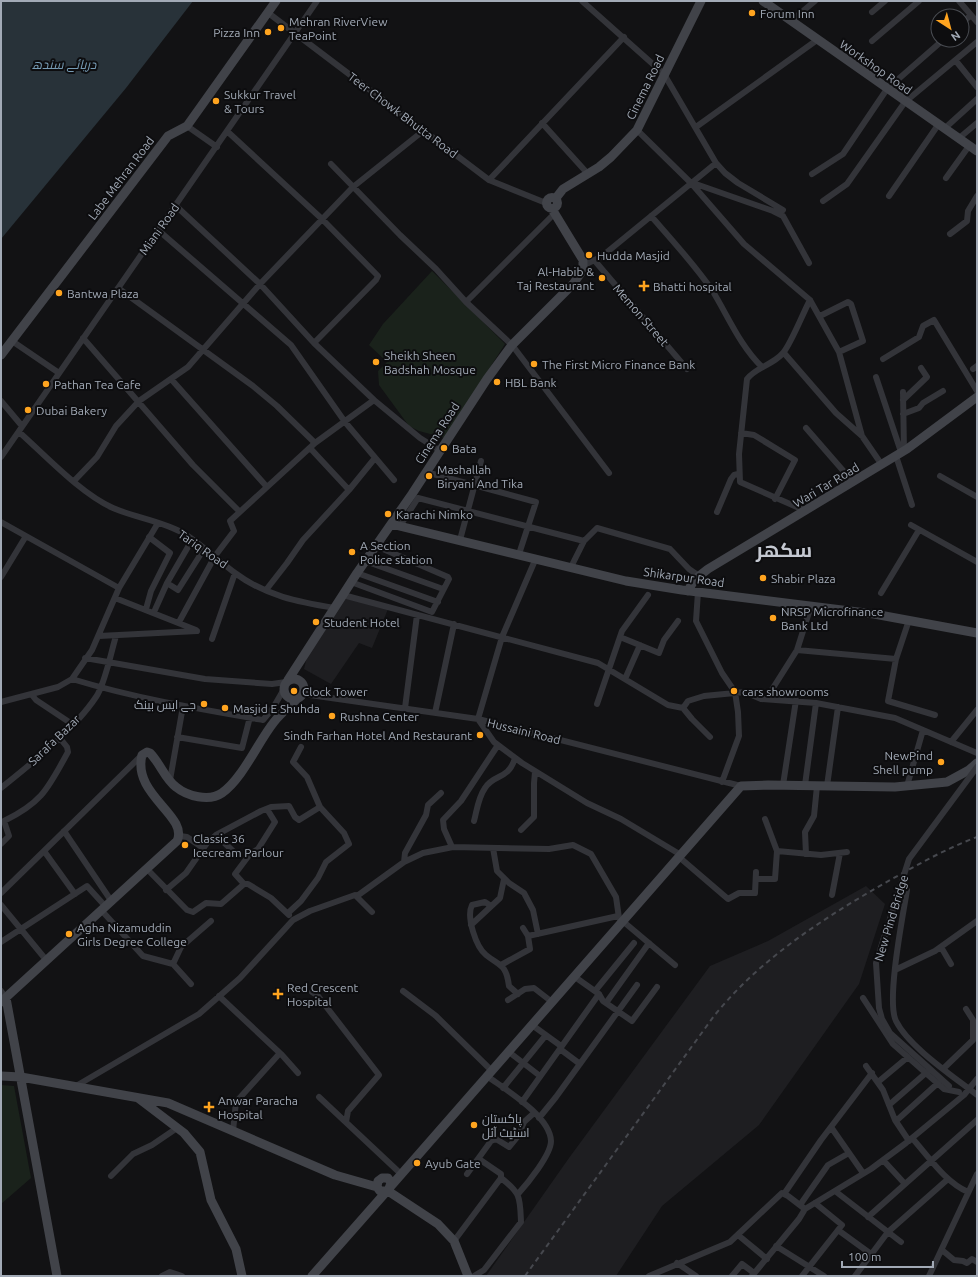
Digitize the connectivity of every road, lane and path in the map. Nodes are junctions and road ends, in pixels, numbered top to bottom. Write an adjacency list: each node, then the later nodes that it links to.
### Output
1 (276, 1): 10 (street, Labe Mehran Road)
2 (317, 1): 15 (street, Miani Road)
3 (582, 1): 16 (street)
4 (701, 1): 22 (street, Cinema Road)
5 (764, 1): 13 (street, Workshop Road)
6 (815, 1): 13 (street)
7 (886, 1): 11 (street)
8 (919, 1): 18 (street)
9 (959, 1): 12 (street)
10 (267, 12): 15 (street, Teer Chowk Bhutta Road); 31 (street, Labe Mehran Road)
11 (872, 12)
12 (971, 15): 14 (street)
13 (791, 21): 17 (street, Workshop Road)
14 (977, 22)
15 (296, 34): 35 (street, Teer Chowk Bhutta Road); 36 (street, Miani Road)
16 (624, 37): 22 (street); 29 (street)
17 (817, 40): 26 (street, Workshop Road); 32 (street)
18 (872, 41)
19 (977, 42): 21 (street)
20 (934, 48): 26 (street)
21 (956, 61): 24 (street); 28 (street)
22 (664, 74): 32 (street); 34 (street, Cinema Road)
23 (977, 75): 24 (street)
24 (971, 80): 25 (street)
25 (977, 86)
26 (887, 89): 28 (street, Workshop Road); 43 (street)
27 (977, 99): 33 (street)
28 (905, 102): 33 (street, Workshop Road); 50 (street)
29 (542, 123): 42 (street); 45 (street)
30 (977, 123): 37 (street)
31 (187, 126): 38 (street); 68 (street, Labe Mehran Road)
32 (696, 127): 40 (street)
33 (941, 127): 37 (street, Workshop Road); 48 (street)
34 (636, 130): 42 (street, Cinema Road); 46 (street)
35 (423, 131): 45 (street, Teer Chowk Bhutta Road); 47 (street)
36 (228, 132): 38 (street, Miani Road); 55 (street)
37 (958, 139): 39 (street, Workshop Road)
38 (217, 147): 51 (street, Miani Road)
39 (974, 149): 44 (street)
40 (716, 163): 46 (street); 53 (street)
41 (331, 164): 47 (street)
42 (588, 174): 52 (street, Cinema Road)
43 (812, 174)
44 (946, 178)
45 (489, 180): 52 (street, Teer Chowk Bhutta Road)
46 (691, 183): 54 (street); 59 (street); 63 (street)
47 (353, 187): 55 (street); 64 (street)
48 (889, 196)
49 (977, 196): 57 (street)
50 (823, 202)
51 (176, 206): 56 (street, Miani Road); 61 (street)
52 (551, 208): 60 (street); 64 (street)
53 (783, 210)
54 (651, 216): 58 (street); 76 (street)
55 (322, 219): 61 (street); 69 (street)
56 (158, 230): 62 (street, Miani Road); 65 (street)
57 (950, 234)
58 (595, 261): 60 (street); 78 (street, Memon Street)
59 (809, 263)
60 (584, 265): 70 (street, Cinema Road)
61 (260, 284): 65 (street); 69 (street)
62 (118, 288): 67 (street, Miani Road); 71 (street)
63 (810, 300): 66 (street); 73 (street)
64 (466, 302): 70 (street)
65 (243, 303): 71 (street); 91 (street)
66 (820, 316): 72 (street); 72 (street)
67 (83, 338): 79 (street, Miani Road); 89 (street)
68 (12, 341): 74 (street, Labe Mehran Road); 79 (street)
69 (314, 343): 86 (street)
70 (512, 345): 98 (street, Cinema Road); 104 (street)
71 (205, 350): 81 (street); 96 (street)
72 (839, 352): 95 (street)
73 (784, 353): 76 (street); 95 (street)
74 (1, 355)
75 (883, 359): 83 (street)
76 (762, 367): 94 (street)
77 (921, 368): 87 (street)
78 (687, 369)
79 (59, 373): 93 (street, Miani Road)
80 (876, 377): 99 (street)
81 (171, 379): 89 (street); 112 (street)
82 (944, 390): 90 (street)
83 (977, 391)
84 (903, 392): 87 (street)
85 (977, 397): 99 (street, Wari Tar Road)
86 (374, 400): 91 (street); 98 (street)
87 (903, 400): 90 (street)
88 (1, 401): 93 (street, Tariq Road)
89 (139, 402): 109 (street); 119 (street)
90 (903, 414): 99 (street)
91 (345, 422): 96 (street); 101 (street)
92 (806, 428): 110 (street)
93 (20, 429): 100 (street, Miani Road); 109 (street, Tariq Road)
94 (741, 433): 106 (street); 115 (street)
95 (862, 436): 103 (street)
96 (316, 443): 97 (street)
97 (310, 448): 112 (street); 113 (street)
98 (439, 450): 123 (street, Cinema Road)
99 (900, 453): 103 (street, Wari Tar Road); 116 (street)
100 (1, 457)
101 (375, 458): 108 (street); 113 (street)
102 (481, 461): 111 (street)
103 (882, 465): 110 (street, Wari Tar Road)
104 (609, 473)
105 (433, 474): 111 (street)
106 (738, 474): 115 (street); 120 (street)
107 (940, 476): 114 (street)
108 (394, 480)
109 (74, 481): 122 (street, Tariq Road)
110 (853, 482): 118 (street, Wari Tar Road)
111 (474, 485): 117 (street); 125 (street)
112 (267, 487): 119 (street)
113 (349, 490): 148 (street)
114 (977, 497)
115 (775, 499): 118 (street)
116 (912, 505)
117 (468, 511): 123 (street); 125 (street); 130 (street)
118 (806, 511): 142 (street, Wari Tar Road)
119 (240, 512): 135 (street)
120 (717, 512)
121 (1, 522): 127 (street)
122 (158, 523): 128 (street); 129 (street, Tariq Road)
123 (396, 525): 130 (street, Shikarpur Road); 132 (street, Cinema Road)
124 (911, 525): 126 (street)
125 (529, 527): 131 (street); 134 (street)
126 (919, 530): 138 (street); 151 (street)
127 (26, 536): 143 (street); 146 (street)
128 (149, 537): 146 (street); 158 (street)
129 (192, 540): 133 (street, Tariq Road); 145 (street)
130 (460, 540): 134 (street, Shikarpur Road)
131 (584, 541): 139 (street); 142 (street)
132 (376, 546): 137 (street, Cinema Road); 147 (street)
133 (204, 549): 135 (street, Tariq Road); 145 (street)
134 (519, 554): 136 (street, Shikarpur Road)
135 (215, 556): 140 (street, Tariq Road); 163 (street)
136 (536, 558): 139 (street, Shikarpur Road); 168 (street)
137 (365, 561): 141 (street, Cinema Road); 147 (street)
138 (977, 562)
139 (571, 567): 149 (street, Shikarpur Road)
140 (235, 572): 148 (street, Tariq Road); 170 (street)
141 (357, 572): 144 (street, Cinema Road); 155 (street)
142 (699, 576): 149 (street, Wari Tar Road)
143 (1, 577)
144 (351, 582): 152 (street, Cinema Road); 155 (street)
145 (167, 583): 159 (street)
146 (119, 588): 154 (street)
147 (443, 589): 155 (street)
148 (266, 590): 157 (street, Tariq Road)
149 (688, 591): 150 (street, Shikarpur Road)
150 (698, 592): 156 (street, Shikarpur Road); 181 (street)
151 (881, 593)
152 (343, 594): 157 (street, Cinema Road); 160 (street)
153 (648, 594): 169 (street)
154 (115, 598): 158 (street); 166 (street)
155 (438, 602)
156 (811, 606): 162 (street, Shikarpur Road); 172 (street)
157 (335, 608): 179 (street, Cinema Road)
158 (146, 609): 159 (street)
159 (154, 612): 163 (street)
160 (417, 615): 164 (street); 191 (street)
161 (678, 620): 171 (street)
162 (909, 620): 165 (street, Shikarpur Road); 174 (street)
163 (179, 622): 167 (street)
164 (454, 624): 168 (street); 194 (street)
165 (977, 632)
166 (99, 636): 167 (street); 173 (street)
167 (116, 636): 175 (street, Sarafa Bazar)
168 (502, 637): 176 (street); 197 (street)
169 (620, 637): 171 (street); 176 (street)
170 (212, 639)
171 (640, 645): 178 (street)
172 (797, 650): 174 (street); 184 (street)
173 (85, 658): 175 (street); 177 (street)
174 (896, 659): 195 (street)
175 (108, 662): 179 (street); 180 (street, Sarafa Bazar)
176 (609, 670): 178 (street); 188 (street)
177 (72, 678): 180 (street); 182 (street)
178 (624, 679): 192 (street)
179 (286, 684): 183 (street); 183 (street); 198 (street)
180 (101, 687): 189 (street); 200 (street, Sarafa Bazar)
181 (735, 692): 184 (street); 192 (street); 215 (street)
182 (32, 694): 186 (street); 200 (street)
183 (301, 696): 191 (street, Hussaini Road); 199 (street)
184 (766, 700): 185 (street)
185 (796, 700): 187 (street); 216 (street)
186 (1, 702)
187 (816, 703): 190 (street); 218 (street)
188 (597, 704)
189 (183, 706): 196 (street); 203 (street)
190 (838, 707): 201 (street); 220 (street)
191 (405, 708): 194 (street, Hussaini Road)
192 (683, 708): 204 (street)
193 (977, 710): 205 (street)
194 (435, 713): 197 (street, Hussaini Road)
195 (935, 715)
196 (250, 717): 198 (street); 203 (street)
197 (478, 719): 206 (street); 215 (street, Hussaini Road)
198 (263, 720): 199 (street)
199 (274, 721): 214 (street)
200 (72, 724): 202 (street, Sarafa Bazar)
201 (923, 730): 205 (street); 221 (street)
202 (59, 737): 222 (street, Sarafa Bazar); 232 (street)
203 (177, 737): 214 (street)
204 (710, 737)
205 (951, 742): 208 (street)
206 (498, 745): 210 (street); 233 (street)
207 (301, 747): 224 (street)
208 (977, 753)
209 (142, 755): 214 (street); 229 (street); 231 (street)
210 (514, 758): 213 (street); 227 (street)
211 (977, 763): 221 (street)
212 (977, 767): 318 (street, New Pind Bridge, bridge)
213 (535, 772): 228 (street); 242 (street)
214 (170, 780)
215 (722, 782): 217 (street, Hussaini Road)
216 (783, 785): 217 (street); 218 (street)
217 (740, 786): 242 (street)
218 (805, 786): 219 (street)
219 (817, 786): 220 (street); 241 (street)
220 (827, 786): 221 (street)
221 (907, 786)
222 (1, 788)
223 (441, 793): 243 (street)
224 (320, 807): 225 (street); 259 (street)
225 (267, 808): 230 (street); 248 (street)
226 (765, 819): 237 (street)
227 (474, 821)
228 (521, 830)
229 (64, 831): 236 (street); 256 (street)
230 (216, 835): 234 (street); 238 (street)
231 (180, 836): 234 (street); 244 (street)
232 (1, 844)
233 (452, 847): 235 (street); 243 (street)
234 (203, 848): 249 (street)
235 (493, 848): 246 (street); 260 (street)
236 (44, 851): 251 (street); 252 (street)
237 (777, 851): 241 (street); 247 (street)
238 (234, 852)
239 (847, 852): 240 (street)
240 (840, 853): 241 (street); 253 (street)
241 (806, 854)
242 (680, 856): 247 (street); 260 (street)
243 (404, 862): 254 (street)
244 (147, 869): 249 (street); 256 (street)
245 (756, 872): 247 (street)
246 (504, 879): 257 (street); 267 (street)
247 (756, 879)
248 (244, 884): 249 (street); 259 (street)
249 (166, 890)
250 (907, 890): 278 (street)
251 (1, 893)
252 (75, 894): 256 (street); 266 (street)
253 (832, 895)
254 (357, 896): 258 (street); 261 (street)
255 (1, 904): 266 (street)
256 (107, 906): 273 (street); 274 (street)
257 (491, 906): 264 (street); 264 (street)
258 (372, 912)
259 (288, 913): 261 (street)
260 (621, 918): 267 (street); 271 (street); 279 (street)
261 (293, 920): 287 (street)
262 (977, 921): 272 (street)
263 (211, 922): 274 (street)
264 (471, 925): 276 (street)
265 (523, 928): 268 (street)
266 (22, 929): 269 (street); 273 (street)
267 (538, 934): 268 (street)
268 (528, 936): 276 (street)
269 (1, 942)
270 (634, 943): 285 (street)
271 (649, 943): 277 (street); 292 (street)
272 (941, 947): 275 (street); 278 (street)
273 (47, 961): 288 (street)
274 (173, 964): 280 (street)
275 (952, 964)
276 (501, 965): 286 (street)
277 (675, 965)
278 (895, 970): 304 (street)
279 (574, 976): 285 (street); 291 (street)
280 (191, 984)
281 (637, 985): 294 (street)
282 (657, 987): 294 (street)
283 (403, 991): 308 (street)
284 (312, 992): 327 (street)
285 (597, 993): 292 (street); 297 (street)
286 (518, 994): 290 (street); 291 (street)
287 (219, 996): 299 (street); 315 (street)
288 (3, 997): 310 (street)
289 (863, 998): 300 (street)
290 (508, 1000)
291 (552, 1002): 295 (street)
292 (606, 1003): 294 (street)
293 (966, 1009): 304 (street)
294 (618, 1011): 302 (street)
295 (532, 1025): 296 (street); 298 (street)
296 (546, 1035): 297 (street); 301 (street)
297 (560, 1047): 302 (street); 311 (street)
298 (509, 1052): 301 (street); 308 (street)
299 (280, 1053): 306 (street); 330 (street)
300 (908, 1057): 305 (street); 313 (street)
301 (523, 1063): 311 (street); 316 (street)
302 (580, 1064): 324 (street)
303 (866, 1066): 307 (street)
304 (944, 1068): 317 (street)
305 (927, 1072): 314 (street); 323 (street)
306 (298, 1073)
307 (872, 1073): 313 (street); 328 (street)
308 (490, 1074): 316 (street); 337 (street)
309 (1, 1076): 310 (street)
310 (21, 1076): 315 (street); 366 (street)
311 (540, 1076): 322 (street)
312 (977, 1079): 317 (street)
313 (878, 1082): 323 (street)
314 (938, 1083): 318 (street); 326 (street)
315 (76, 1086): 320 (street)
316 (504, 1088): 322 (street)
317 (968, 1088): 318 (street); 319 (street)
318 (962, 1093): 319 (street); 331 (street)
319 (977, 1096)
320 (137, 1097): 329 (street); 330 (street)
321 (319, 1097): 327 (street)
322 (522, 1102): 324 (street)
323 (889, 1105): 326 (street)
324 (537, 1116): 333 (street); 348 (street)
325 (977, 1120): 335 (street)
326 (896, 1121): 331 (street)
327 (346, 1122): 337 (street)
328 (832, 1127): 332 (street); 349 (street)
329 (177, 1128): 340 (street); 369 (street)
330 (233, 1131): 344 (street)
331 (911, 1139): 334 (street); 335 (street)
332 (849, 1153): 336 (street); 351 (street)
333 (479, 1159): 338 (street); 341 (street)
334 (883, 1160): 336 (street); 343 (street)
335 (932, 1160): 342 (street); 343 (street)
336 (863, 1173): 346 (street)
337 (401, 1174): 345 (street)
338 (467, 1174)
339 (977, 1174): 347 (street)
340 (111, 1176)
341 (501, 1178): 348 (street); 356 (street)
342 (948, 1179): 347 (street); 354 (street)
343 (905, 1184): 352 (street)
344 (377, 1187): 345 (street); 345 (street)
345 (388, 1189): 356 (street); 370 (street)
346 (835, 1191): 350 (street); 352 (street)
347 (968, 1192): 359 (street)
348 (518, 1194): 372 (street)
349 (784, 1194): 351 (street); 355 (street)
350 (815, 1203): 351 (street); 353 (street)
351 (802, 1207): 358 (street)
352 (868, 1217): 354 (street)
353 (838, 1230): 360 (street); 364 (street)
354 (888, 1232): 357 (street); 360 (street)
355 (738, 1235): 361 (street); 363 (street)
356 (454, 1241): 371 (street)
357 (901, 1242)
358 (776, 1246): 361 (street); 364 (street)
359 (942, 1250): 362 (street); 379 (street)
360 (872, 1254): 378 (street)
361 (766, 1259): 365 (street)
362 (977, 1262)
363 (677, 1263): 373 (street); 374 (street)
364 (809, 1267): 376 (street); 377 (street)
365 (753, 1274): 375 (street)
366 (57, 1276)
367 (162, 1276): 368 (street)
368 (182, 1276)
369 (242, 1276)
370 (312, 1276)
371 (468, 1276)
372 (474, 1276)
373 (649, 1276)
374 (696, 1276)
375 (732, 1276)
376 (802, 1276)
377 (824, 1276)
378 (855, 1276)
379 (929, 1276)

